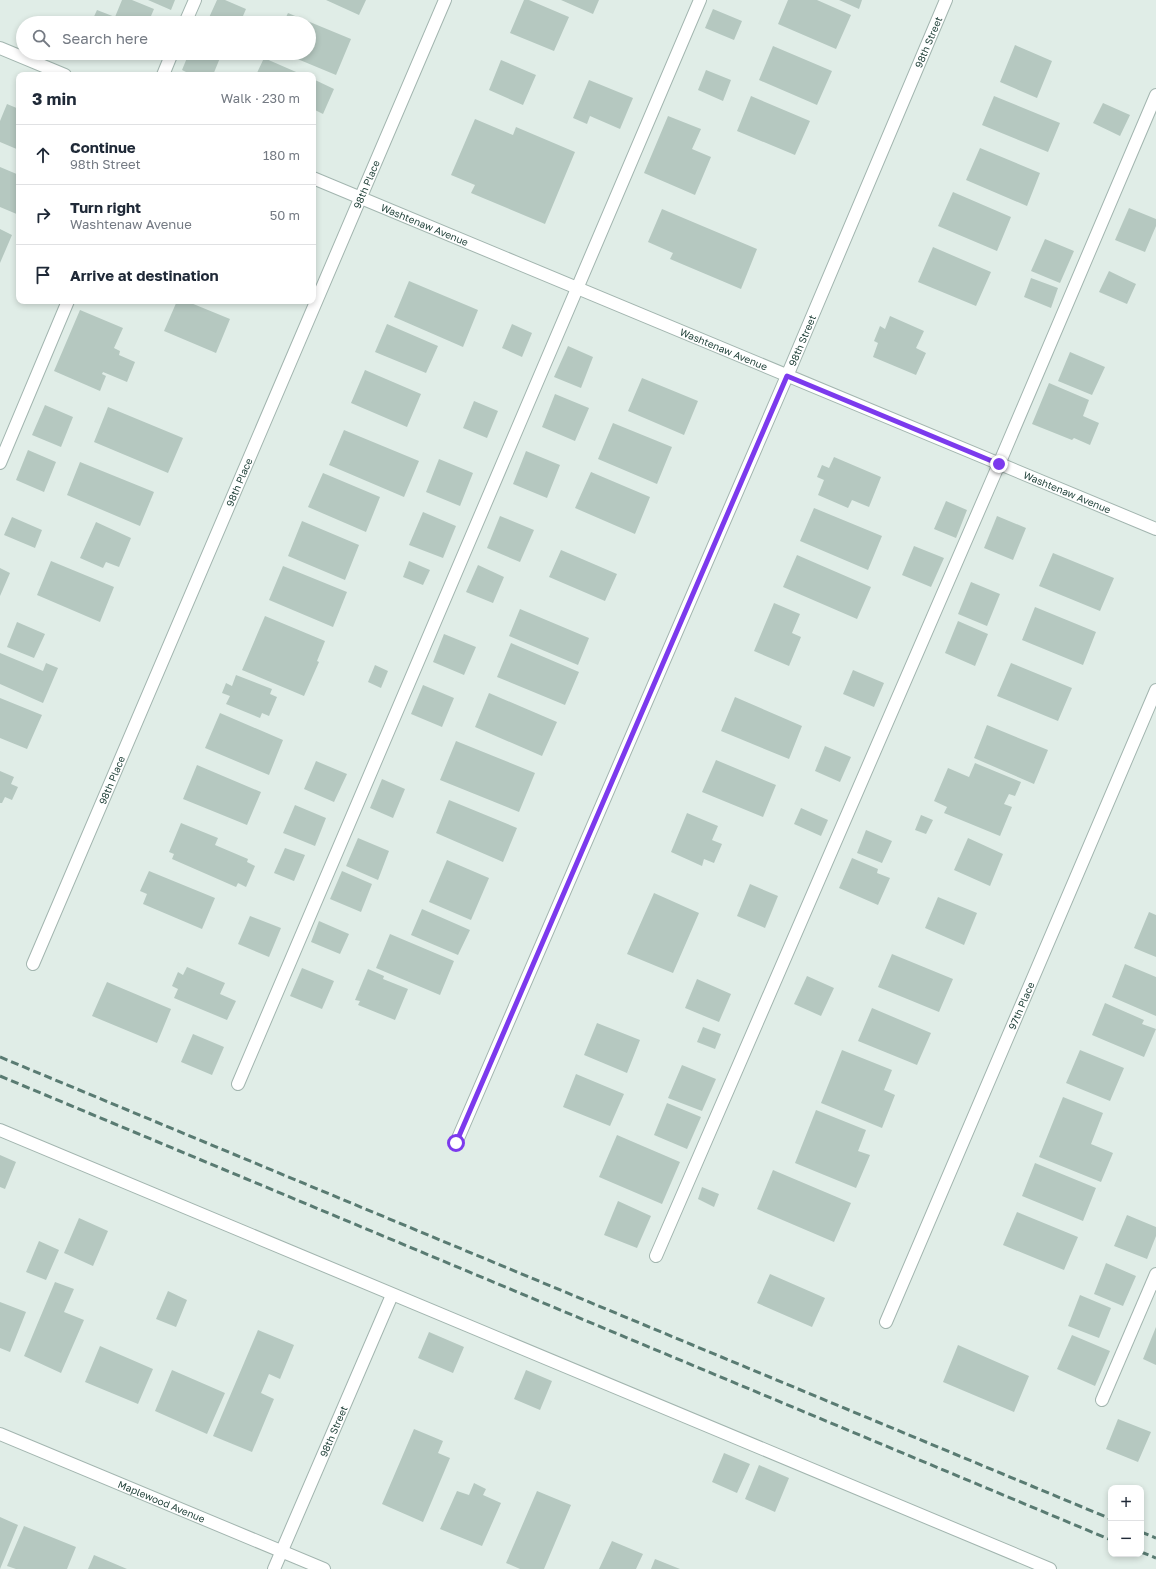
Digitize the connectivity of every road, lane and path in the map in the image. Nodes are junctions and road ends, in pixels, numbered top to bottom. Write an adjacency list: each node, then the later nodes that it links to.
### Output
1 (195, 0): 5 (street)
2 (445, 0): 14 (street, 98th Place)
3 (700, 0): 15 (street)
4 (946, 0): 19 (street, 98th Street)
5 (188, 16)
6 (0, 48): 7 (street)
7 (16, 55)
8 (29, 60): 10 (street)
9 (169, 60): 11 (street)
10 (58, 72)
11 (164, 72)
12 (1156, 95): 21 (street)
13 (316, 179): 14 (street, Washtenaw Avenue)
14 (360, 198): 15 (street, Washtenaw Avenue); 16 (street, 98th Place)
15 (578, 288): 19 (street, Washtenaw Avenue); 25 (street)
16 (316, 301)
17 (67, 304): 20 (street)
18 (315, 304): 24 (street, 98th Place)
19 (787, 376): 21 (street, Washtenaw Avenue); 27 (street, 98th Street)
20 (0, 463)
21 (999, 464): 22 (street, Washtenaw Avenue); 28 (street)
22 (1156, 529)
23 (1156, 690): 31 (street, 97th Place)
24 (33, 964)
25 (238, 1084)
26 (0, 1130): 30 (street)
27 (456, 1143)
28 (656, 1256)
29 (1156, 1274): 32 (street)
30 (392, 1294): 34 (street, 98th Street); 37 (street)
31 (886, 1322)
32 (1102, 1400)
33 (0, 1434): 34 (street, Maplewood Avenue)
34 (282, 1551): 35 (street, 98th Street); 36 (street, Maplewood Avenue)
35 (274, 1569)
36 (324, 1569)
37 (1050, 1569)

